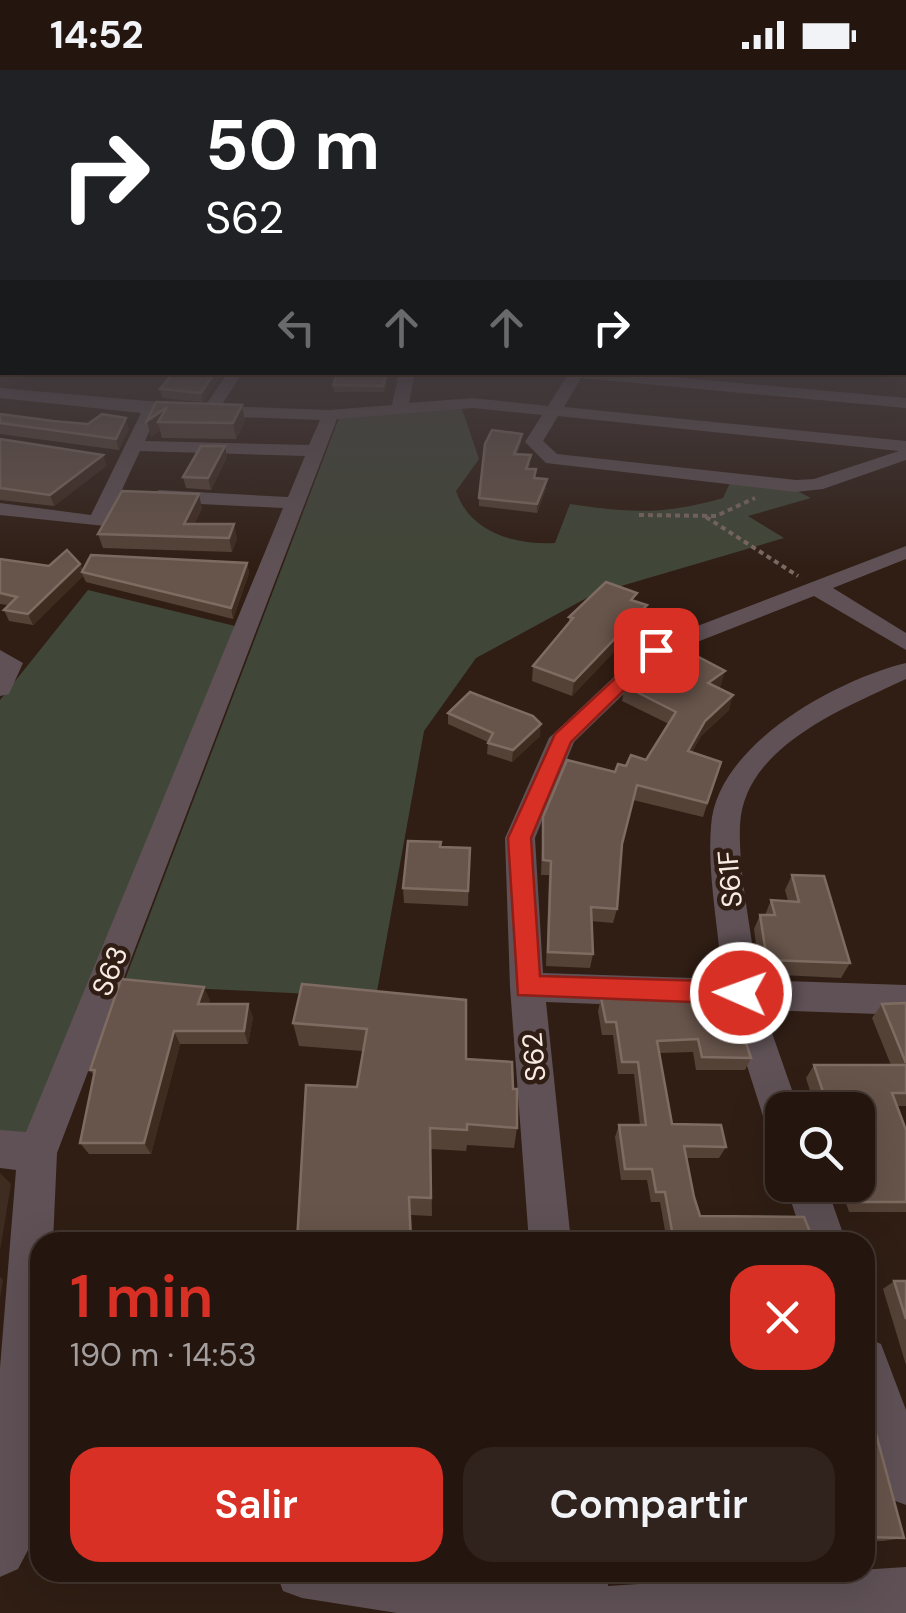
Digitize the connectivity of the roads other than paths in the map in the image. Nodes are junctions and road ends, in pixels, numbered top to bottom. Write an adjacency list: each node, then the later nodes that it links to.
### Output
1 (143, 424): 8 (street)
2 (326, 424): 6 (street, S63)
3 (543, 424): 4 (street)
4 (755, 425): 5 (street); 7 (street)
5 (906, 446)
6 (316, 451): 8 (street); 10 (street, S63)
7 (906, 454)
8 (125, 455): 9 (street)
9 (113, 494): 10 (street); 11 (street)
10 (296, 503): 22 (street, S63)
11 (0, 509)
12 (906, 552): 13 (street, S62)
13 (814, 586): 14 (street); 18 (street, S62)
14 (906, 643)
15 (0, 657): 17 (street)
16 (906, 670): 19 (street, S61F)
17 (0, 688)
18 (527, 987): 19 (street); 24 (street, S62)
19 (741, 993): 20 (street); 21 (street, S61F)
20 (906, 1000)
21 (774, 1092)
22 (19, 1151): 28 (street, S63)
23 (812, 1202): 25 (street)
24 (549, 1232)
25 (822, 1232)
26 (875, 1389): 27 (street)
27 (906, 1480)
28 (13, 1535)
29 (368, 1582): 32 (street)
30 (581, 1582): 33 (street)
31 (906, 1594): 34 (street)
32 (574, 1613)
33 (584, 1613)
34 (608, 1613)

